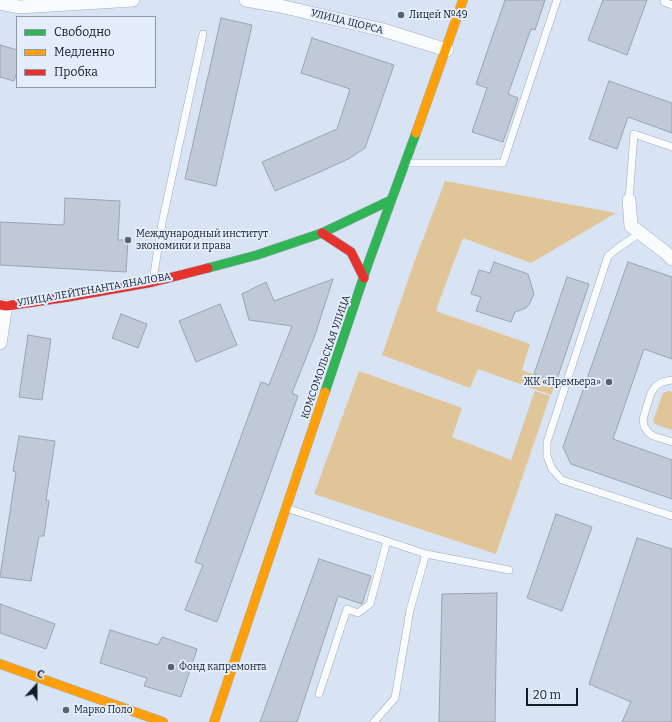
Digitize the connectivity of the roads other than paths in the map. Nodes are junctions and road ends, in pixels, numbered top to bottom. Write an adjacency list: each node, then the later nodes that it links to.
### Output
1 (133, 0): 6 (street)
2 (246, 0): 9 (street, УЛИЦА ЩОРСА)
3 (463, 0): 9 (main road, КОМСОМОЛЬСКАЯ УЛИЦА)
4 (557, 0): 11 (lane)
5 (665, 0): 7 (lane)
6 (0, 3)
7 (672, 5)
8 (203, 34): 18 (lane)
9 (447, 50): 11 (main road, КОМСОМОЛЬСКАЯ УЛИЦА)
10 (672, 147): 13 (lane)
11 (406, 163): 12 (main road, КОМСОМОЛЬСКАЯ УЛИЦА)
12 (391, 200): 14 (main road, УЛИЦА ЛЕЙТЕНАНТА ЯНАЛОВА); 17 (main road, КОМСОМОЛЬСКАЯ УЛИЦА)
13 (629, 200): 15 (street)
14 (322, 233): 17 (main road); 18 (main road, УЛИЦА ЛЕЙТЕНАНТА ЯНАЛОВА)
15 (640, 233): 16 (street); 24 (lane)
16 (672, 259)
17 (364, 278): 23 (main road, КОМСОМОЛЬСКАЯ УЛИЦА)
18 (153, 282): 19 (main road, УЛИЦА ЛЕЙТЕНАНТА ЯНАЛОВА)
19 (3, 305): 20 (street)
20 (0, 343)
21 (672, 380): 22 (lane)
22 (672, 442)
23 (286, 508): 25 (lane); 31 (main road, КОМСОМОЛЬСКАЯ УЛИЦА)
24 (672, 516)
25 (387, 541): 26 (lane); 29 (lane)
26 (426, 554): 27 (lane); 32 (lane)
27 (509, 570)
28 (0, 664): 30 (main road)
29 (319, 694)
30 (162, 722)
31 (214, 722)
32 (374, 722)

